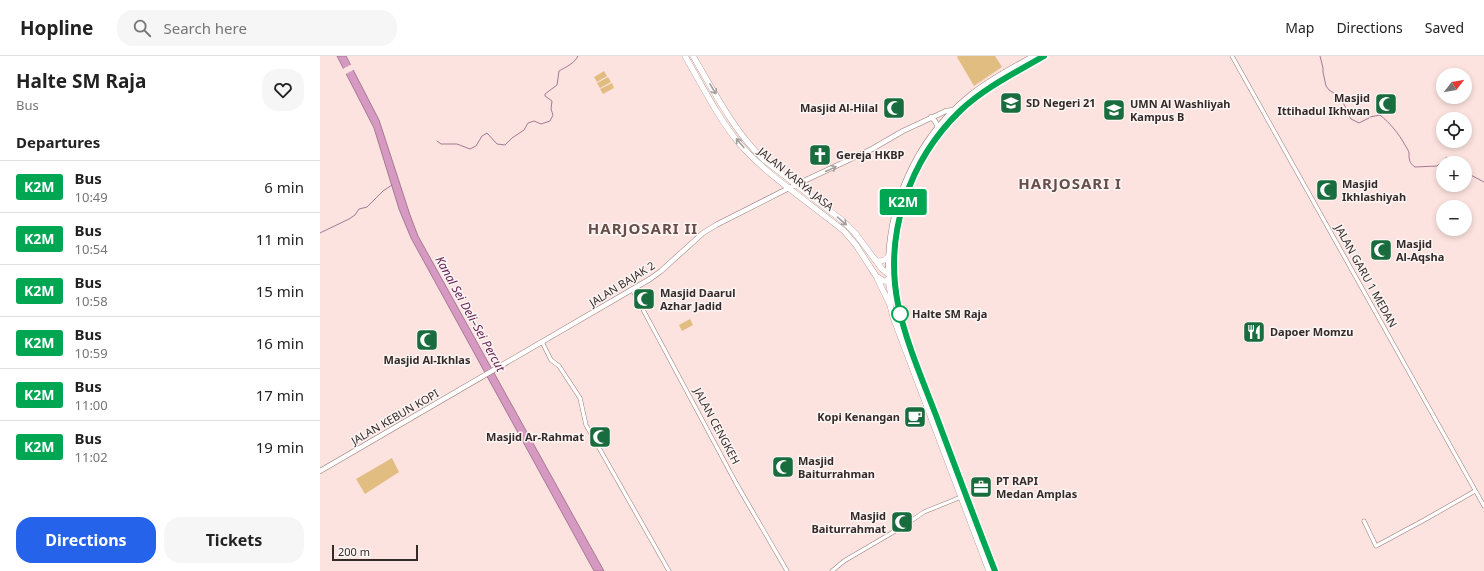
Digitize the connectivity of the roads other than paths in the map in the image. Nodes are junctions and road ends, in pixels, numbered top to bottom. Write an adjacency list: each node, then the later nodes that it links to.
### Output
1 (685, 56): 7 (highway, JALAN KARYA JASA)
2 (693, 56): 6 (highway, JALAN KARYA JASA)
3 (1033, 56): 8 (main road)
4 (1044, 56): 8 (main road)
5 (1232, 56): 25 (street, JALAN GARU 1 MEDAN)
6 (698, 66): 7 (highway); 13 (highway, JALAN KARYA JASA, one-way to 13)
7 (693, 69): 14 (highway, JALAN KARYA JASA, one-way to 7)
8 (959, 108): 9 (main road); 10 (main road)
9 (953, 110): 10 (main road); 11 (main road, JALAN BAJAK 2); 12 (main road)
10 (957, 114): 17 (main road)
11 (931, 118): 12 (main road); 13 (main road, JALAN BAJAK 2, one-way to 11)
12 (938, 127): 15 (main road)
13 (796, 185): 14 (main road, JALAN BAJAK 2); 16 (highway, JALAN KARYA JASA, one-way to 16)
14 (789, 188): 18 (highway, JALAN KARYA JASA); 20 (main road, JALAN BAJAK 2)
15 (888, 257): 16 (highway); 17 (main road)
16 (875, 259): 17 (highway, JALAN KARYA JASA)
17 (891, 275): 19 (highway)
18 (876, 276): 19 (highway); 21 (highway, JALAN KARYA JASA)
19 (892, 282): 21 (highway); 33 (highway)
20 (632, 289): 22 (main road, JALAN BAJAK 2); 30 (street, JALAN CENGKEH)
21 (890, 305): 26 (highway)
22 (542, 342): 23 (main road, JALAN BAJAK 2); 29 (street)
23 (500, 366): 24 (main road, JALAN KEBUN KOPI)
24 (320, 471)
25 (1476, 491): 27 (street, JALAN GARU 1 MEDAN); 28 (street)
26 (960, 498): 31 (street); 32 (highway)
27 (1484, 506)
28 (1364, 521)
29 (669, 571)
30 (787, 571)
31 (832, 571)
32 (989, 571)
33 (995, 571)

